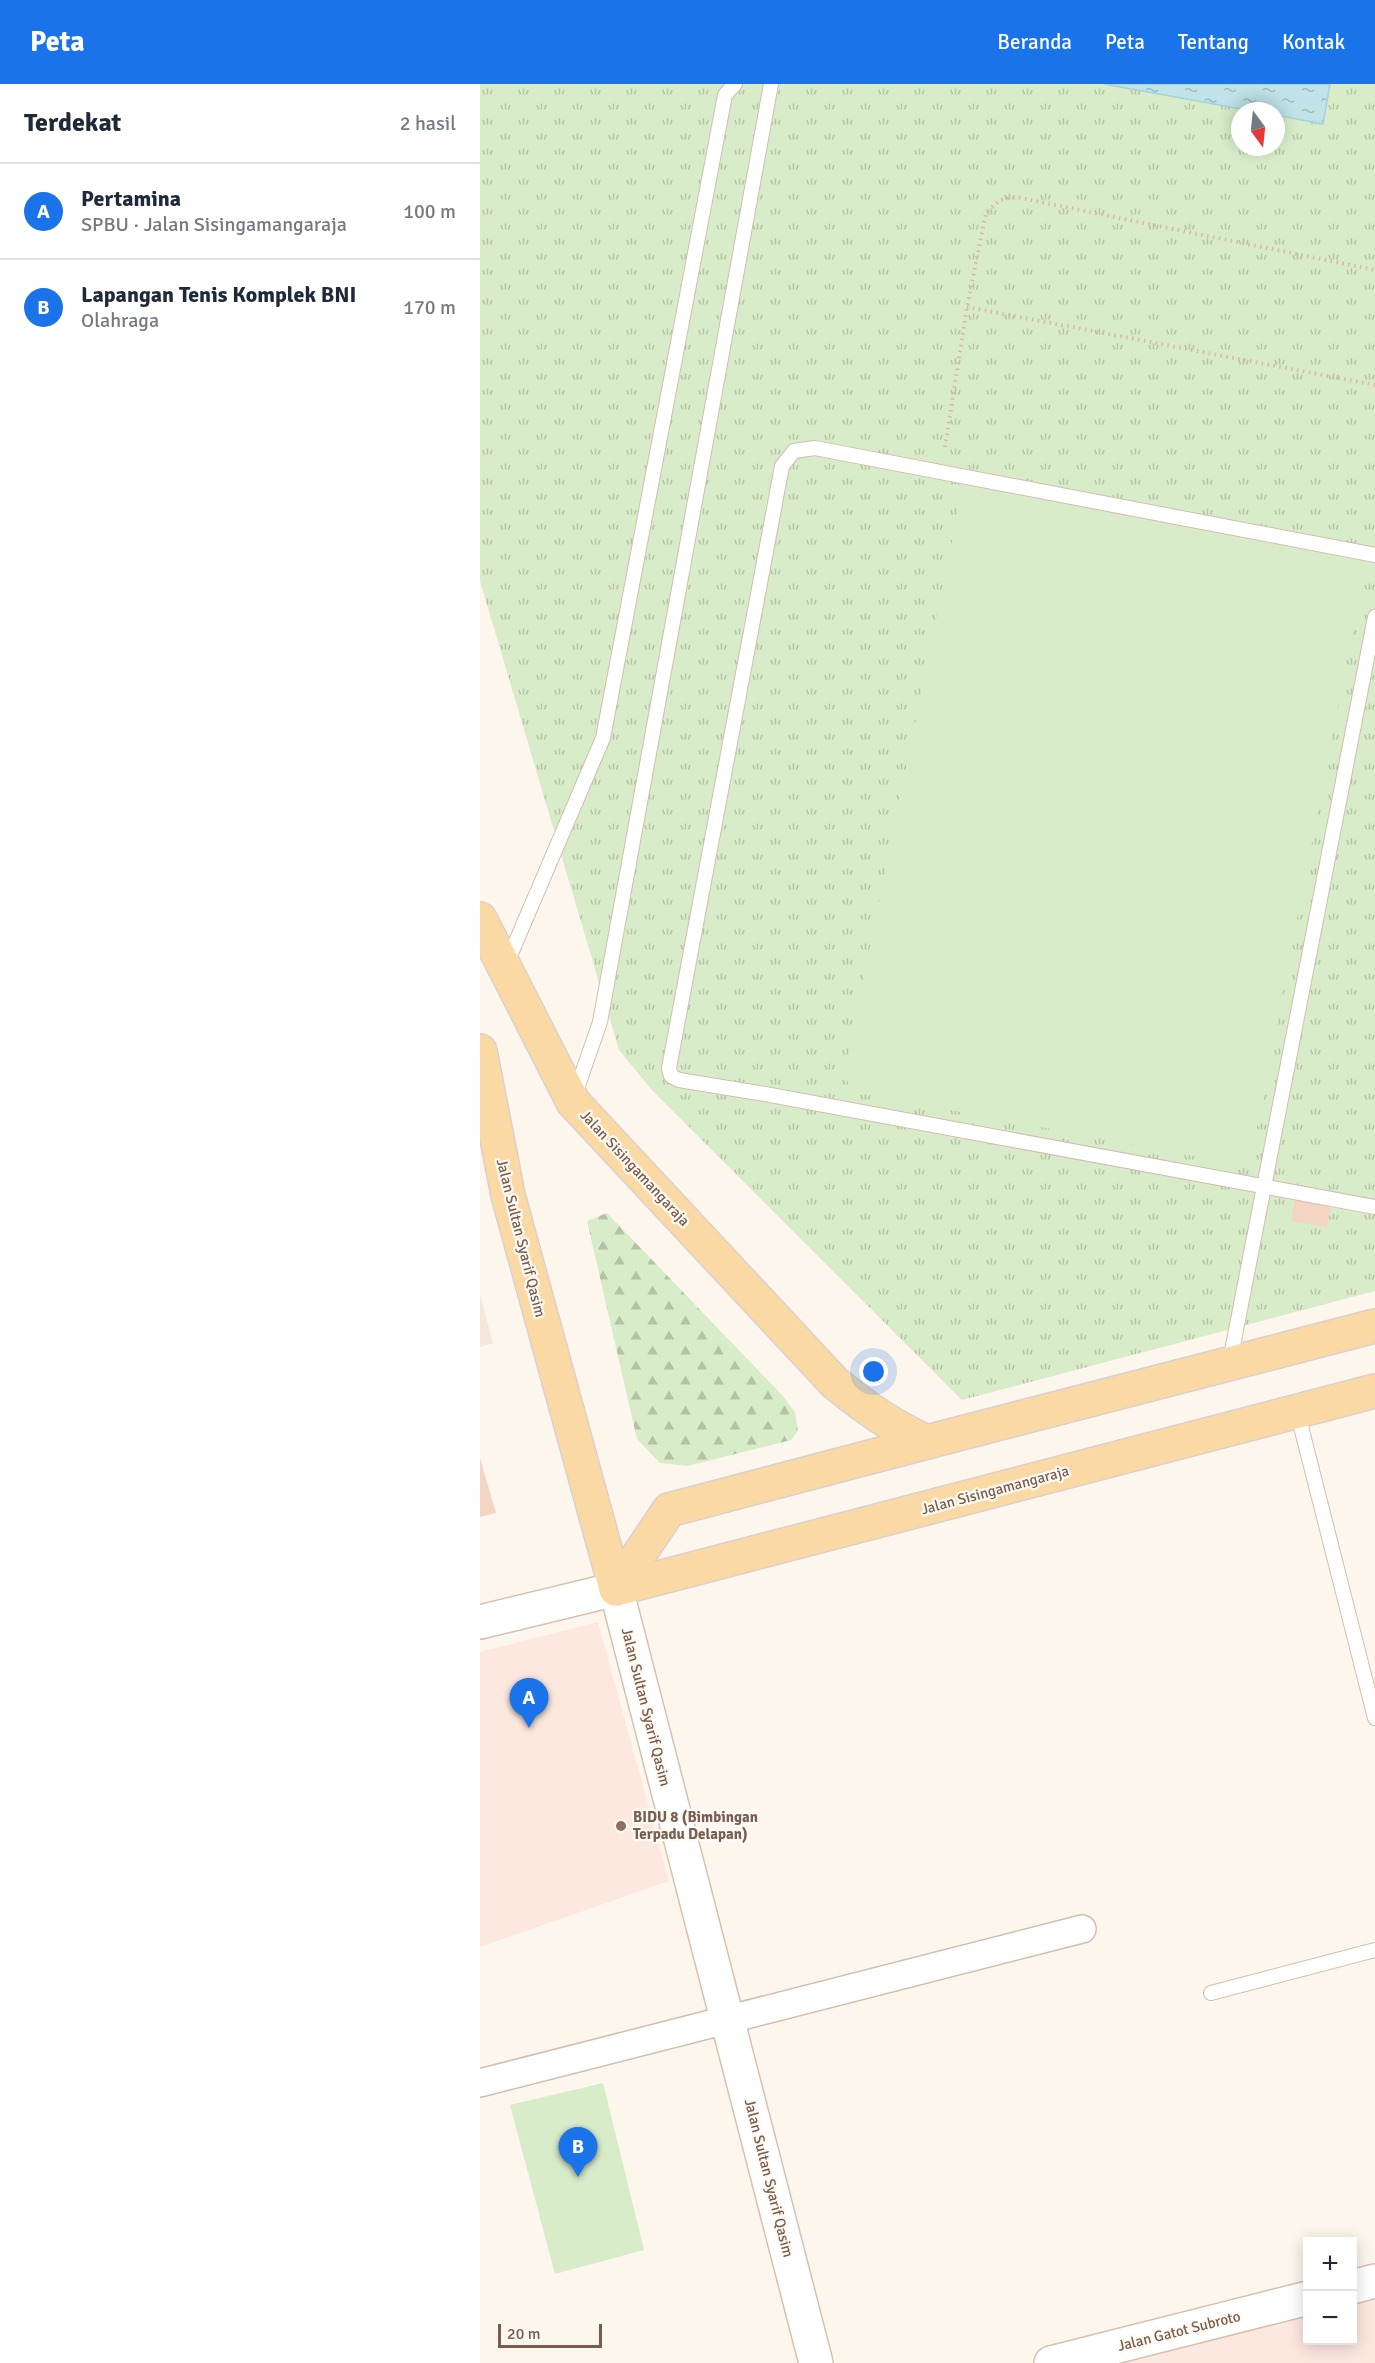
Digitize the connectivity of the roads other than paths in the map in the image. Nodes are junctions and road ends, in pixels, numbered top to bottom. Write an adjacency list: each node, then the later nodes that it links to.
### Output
1 (735, 84): 6 (lane)
2 (771, 84): 8 (lane)
3 (1375, 555): 9 (lane)
4 (1375, 617): 9 (lane)
5 (480, 919): 6 (main road, Jalan Sisingamangaraja)
6 (506, 967): 8 (main road, Jalan Sisingamangaraja)
7 (480, 1051): 16 (main road, Jalan Sultan Syarif Qasim)
8 (573, 1102): 15 (main road, Jalan Sisingamangaraja)
9 (1264, 1185): 10 (lane); 12 (lane)
10 (1375, 1207)
11 (1375, 1326): 12 (main road)
12 (1230, 1364): 15 (main road)
13 (1375, 1391): 14 (main road, Jalan Sisingamangaraja)
14 (1297, 1412): 16 (main road, Jalan Sisingamangaraja); 18 (lane)
15 (927, 1442): 16 (main road)
16 (616, 1588): 17 (main road, Jalan Sisingamangaraja); 22 (main road, Jalan Sultan Syarif Qasim)
17 (480, 1622)
18 (1375, 1718)
19 (1082, 1929): 22 (street)
20 (1375, 1950): 21 (lane)
21 (1211, 1993)
22 (728, 2019): 23 (street); 27 (main road, Jalan Sultan Syarif Qasim)
23 (480, 2083)
24 (1375, 2281): 25 (main road)
25 (1357, 2286)
26 (1303, 2299): 28 (main road, Jalan Gatot Subroto)
27 (816, 2363)
28 (1051, 2363)

